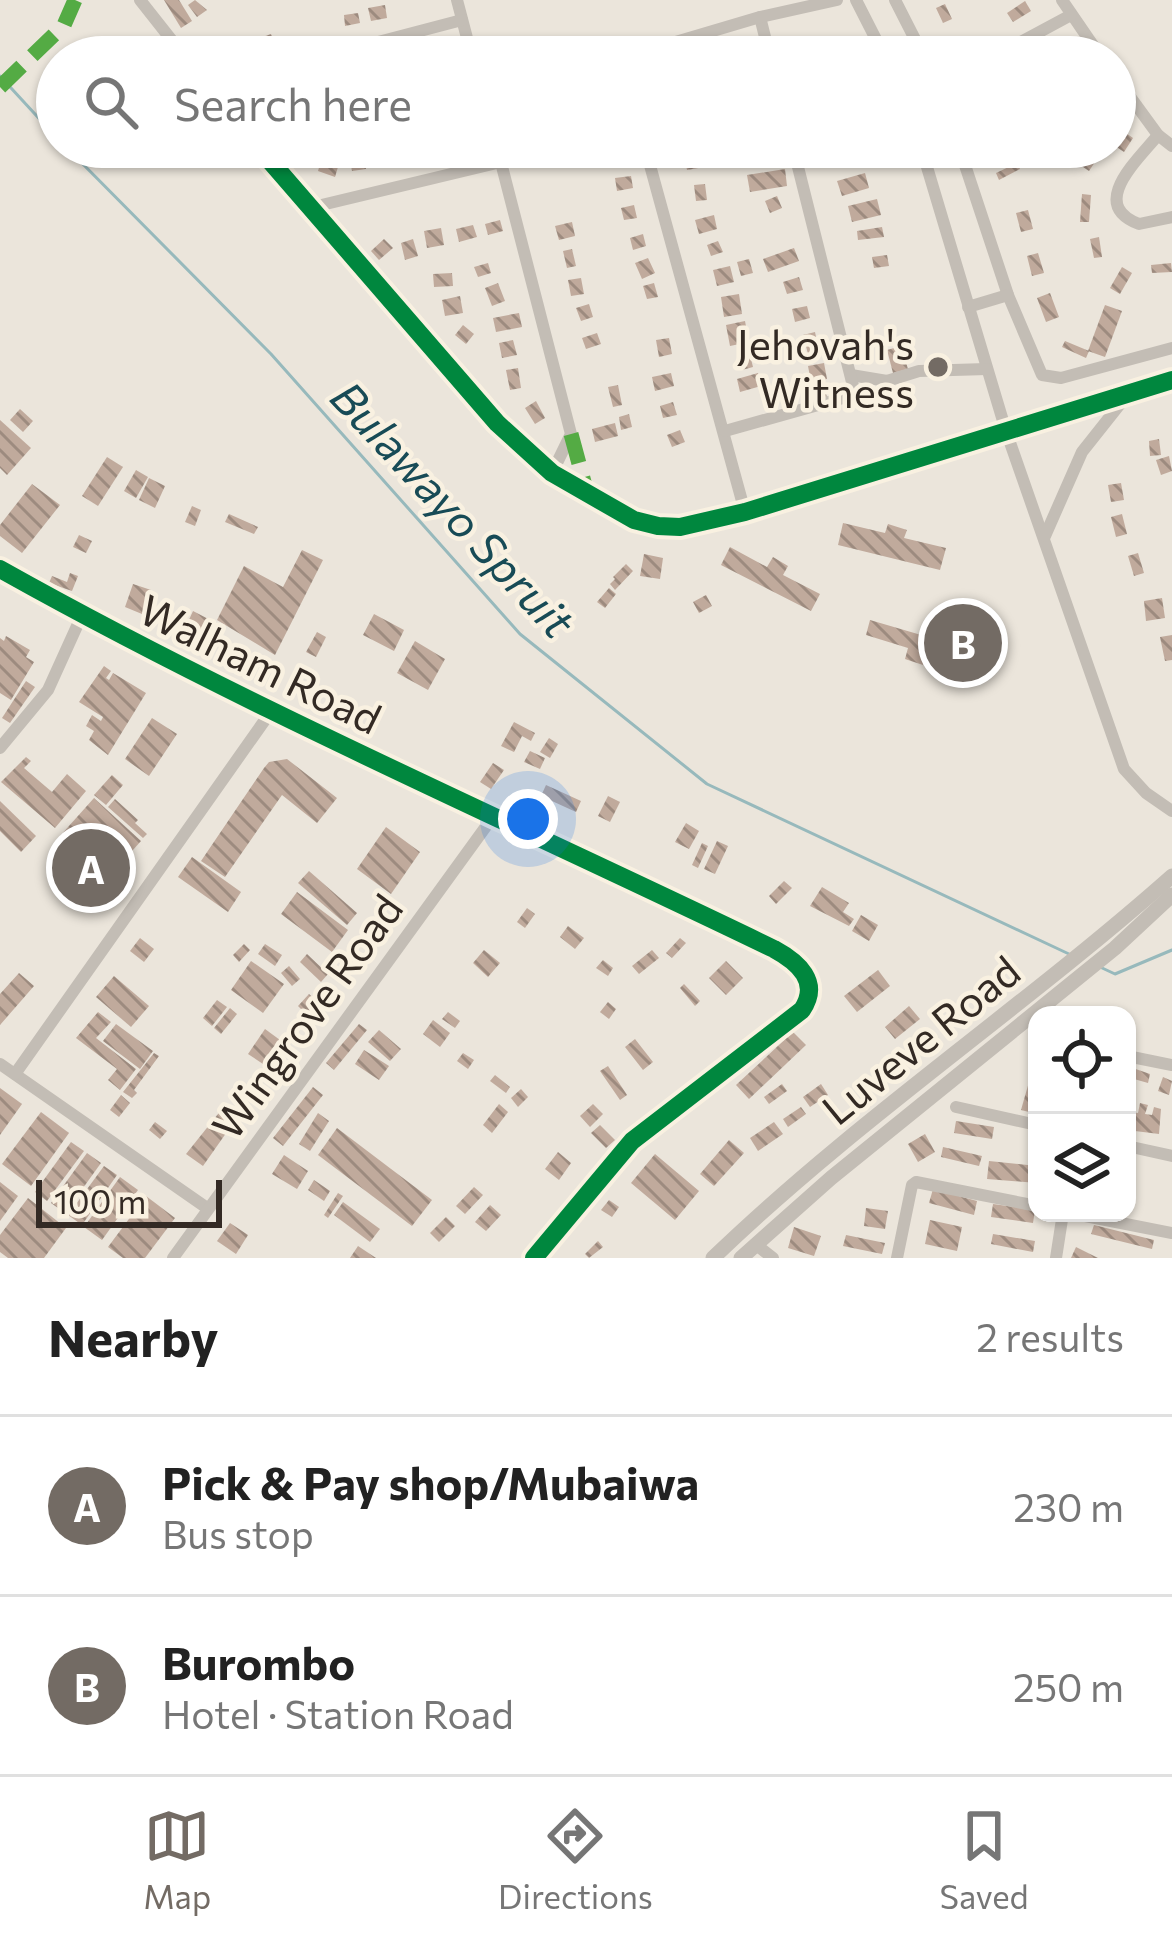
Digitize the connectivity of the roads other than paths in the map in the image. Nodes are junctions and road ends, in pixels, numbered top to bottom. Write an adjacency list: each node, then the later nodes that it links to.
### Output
1 (140, 0): 10 (street)
2 (457, 0): 9 (street)
3 (837, 0): 8 (street)
4 (856, 0): 15 (street)
5 (896, 0): 16 (street)
6 (1062, 0): 7 (street)
7 (1071, 15): 17 (street); 18 (street)
8 (760, 17): 13 (street); 14 (street)
9 (462, 20): 11 (street); 12 (street)
10 (168, 36)
11 (401, 36)
12 (466, 36)
13 (696, 36)
14 (765, 36)
15 (874, 36)
16 (914, 36)
17 (1032, 36)
18 (1086, 36)
19 (1136, 105): 20 (street)
20 (1158, 135): 21 (street); 22 (street)
21 (1172, 146)
22 (1136, 162)
23 (276, 168): 31 (street)
24 (450, 168): 31 (street)
25 (503, 168): 42 (street)
26 (652, 168): 40 (street)
27 (798, 168): 37 (street)
28 (927, 168): 34 (street)
29 (966, 168): 33 (street)
30 (1132, 168): 32 (street)
31 (309, 208): 42 (street)
32 (1172, 217)
33 (1008, 295): 34 (street); 35 (street)
34 (968, 307): 36 (street)
35 (1172, 348)
36 (987, 368): 37 (street); 41 (street)
37 (851, 375): 40 (street)
38 (1171, 384): 39 (street)
39 (1129, 393): 41 (street); 44 (street)
40 (725, 431): 43 (street)
41 (1006, 431): 43 (street); 44 (street)
42 (552, 473): 43 (street)
43 (745, 512)
44 (1045, 536): 49 (street)
45 (0, 569): 46 (street, Walham Road)
46 (82, 615): 47 (street, Walham Road); 48 (street)
47 (272, 710): 50 (street, Walham Road); 56 (street)
48 (0, 748)
49 (1172, 811)
50 (494, 814): 62 (street, Wingrove Road); 68 (street, Walham Road)
51 (1172, 876): 69 (street, Luveve Road)
52 (1172, 895): 66 (street, Luveve Road)
53 (1136, 1058): 55 (street)
54 (0, 1064): 56 (street)
55 (1172, 1065)
56 (15, 1074): 62 (street)
57 (956, 1108): 58 (street)
58 (1028, 1123)
59 (1136, 1148): 60 (street)
60 (1172, 1156)
61 (1028, 1204): 72 (street)
62 (207, 1208): 67 (street, Wingrove Road)
63 (1064, 1222): 73 (street)
64 (1114, 1222): 65 (street)
65 (1172, 1233)
66 (755, 1244): 70 (street, Luveve Road); 71 (street)
67 (173, 1258)
68 (534, 1258)
69 (713, 1258)
70 (741, 1258)
71 (772, 1258)
72 (897, 1258)
73 (1056, 1258)

